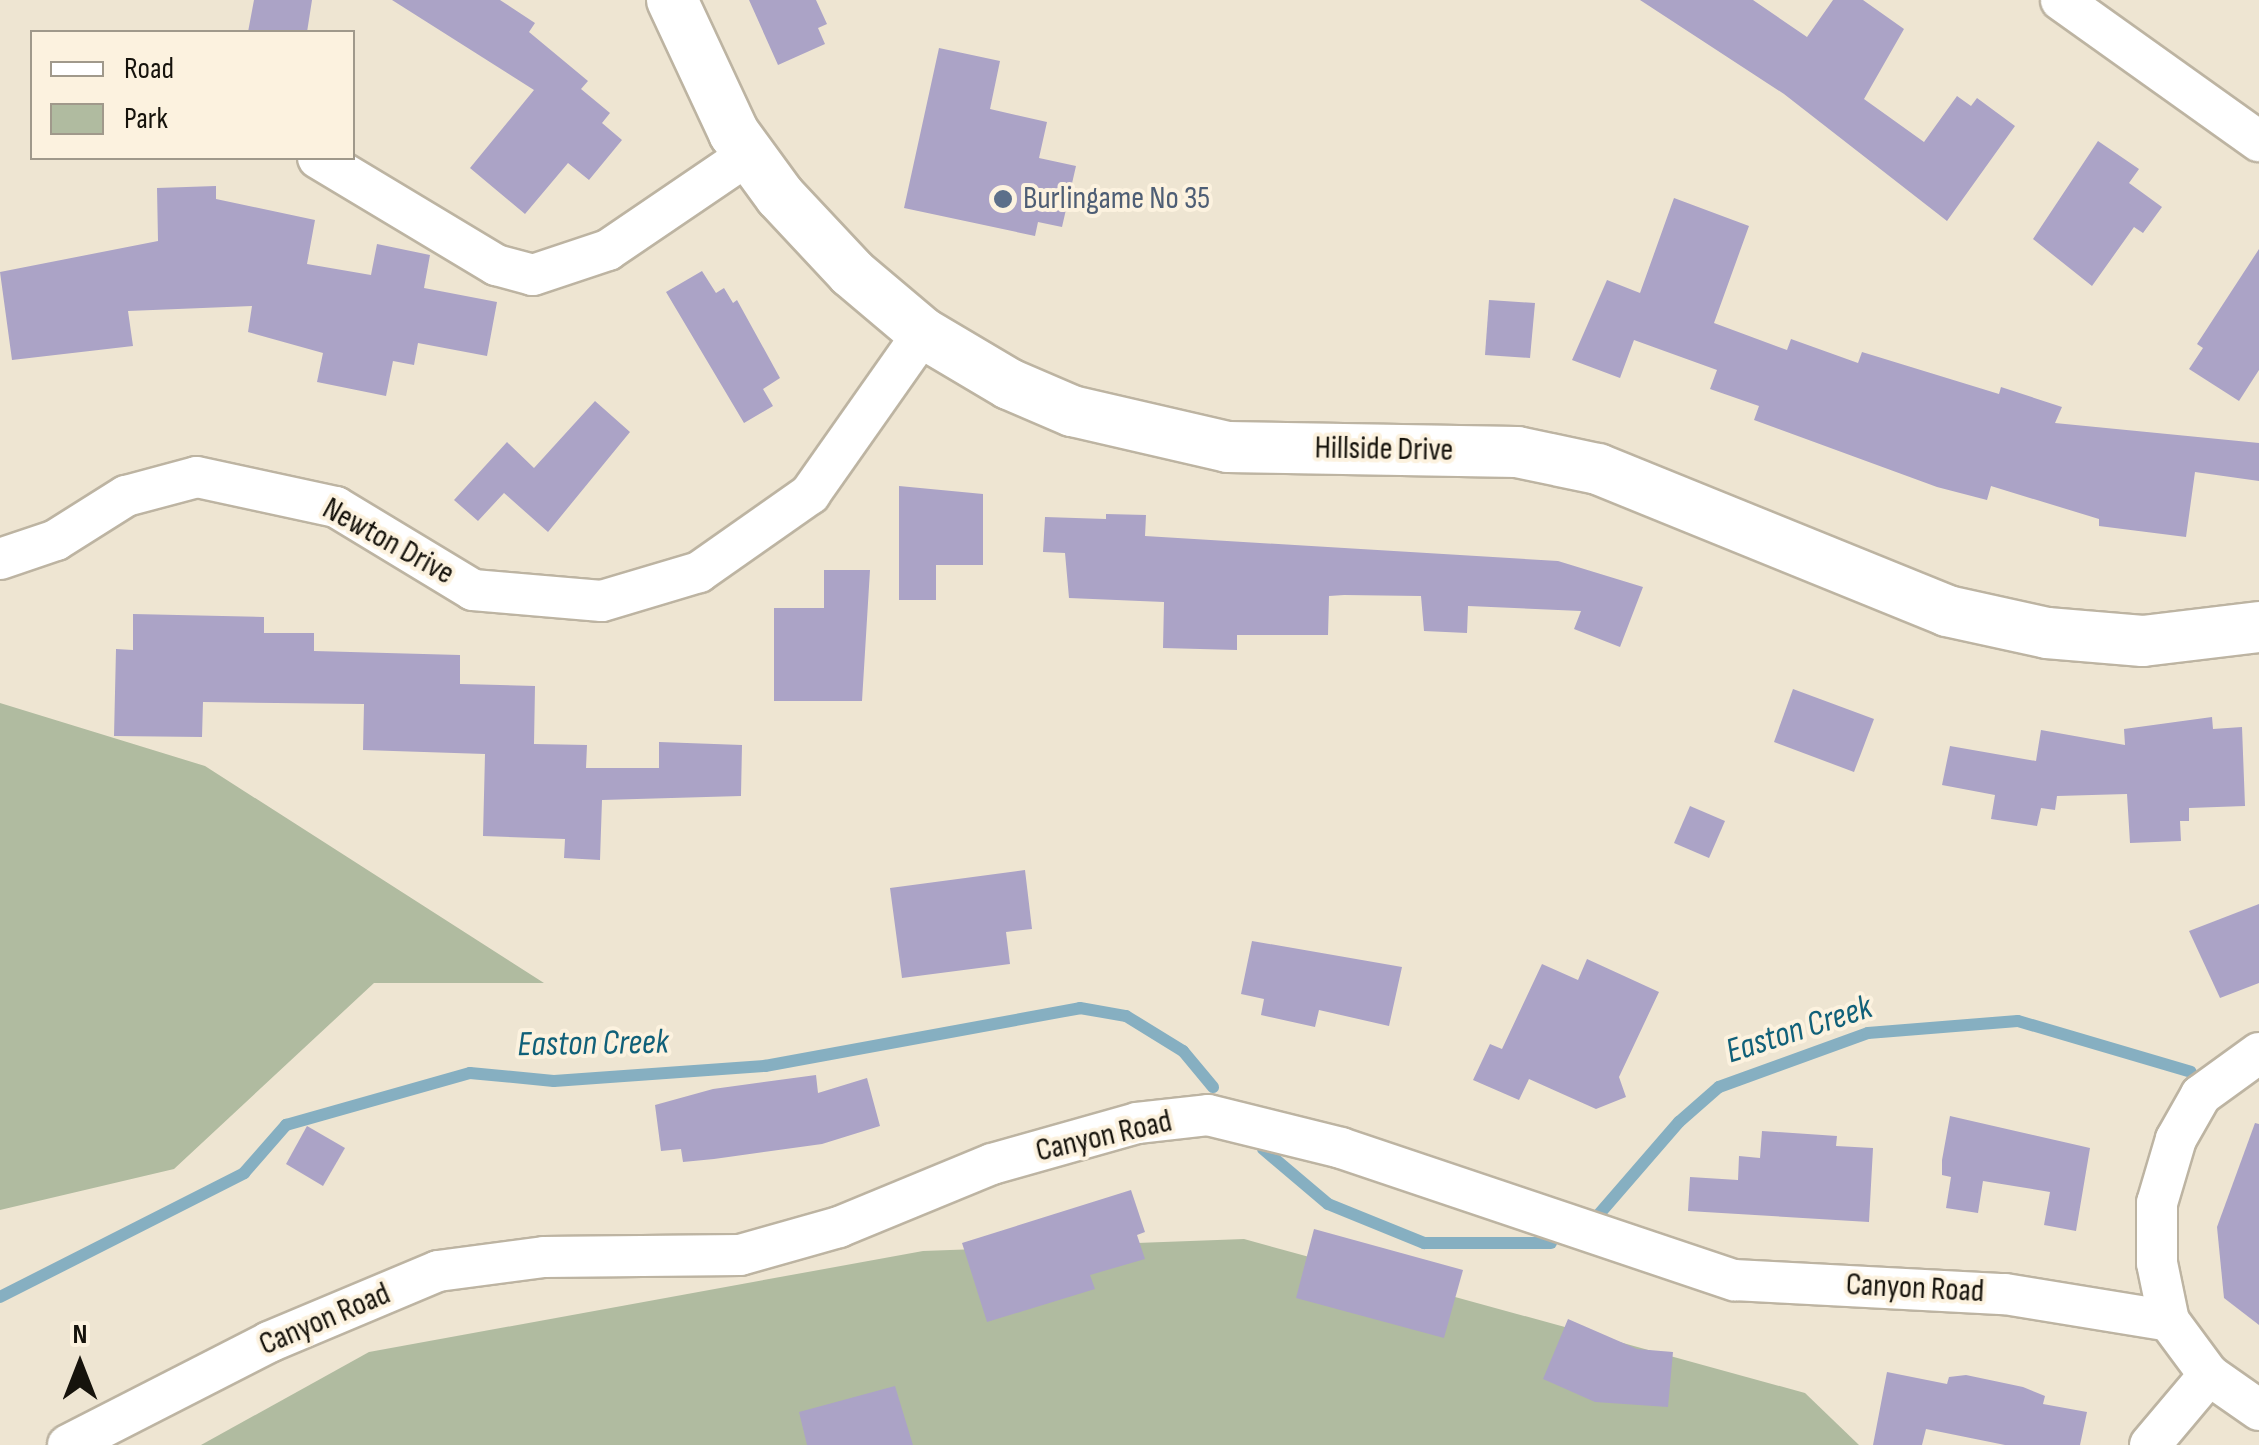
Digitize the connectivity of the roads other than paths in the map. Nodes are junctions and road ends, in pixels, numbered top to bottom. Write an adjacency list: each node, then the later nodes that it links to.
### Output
1 (672, 0): 4 (main road, Hillside Drive)
2 (2061, 0): 3 (street)
3 (2259, 141)
4 (749, 154): 5 (street); 6 (main road, Hillside Drive)
5 (321, 160)
6 (923, 333): 7 (street, Newton Drive); 8 (main road, Hillside Drive)
7 (0, 558)
8 (2259, 628)
9 (2259, 1053): 10 (street)
10 (2169, 1321): 11 (street); 13 (street, Canyon Road)
11 (2209, 1375): 12 (street); 14 (street)
12 (2259, 1410)
13 (68, 1445)
14 (2150, 1445)

